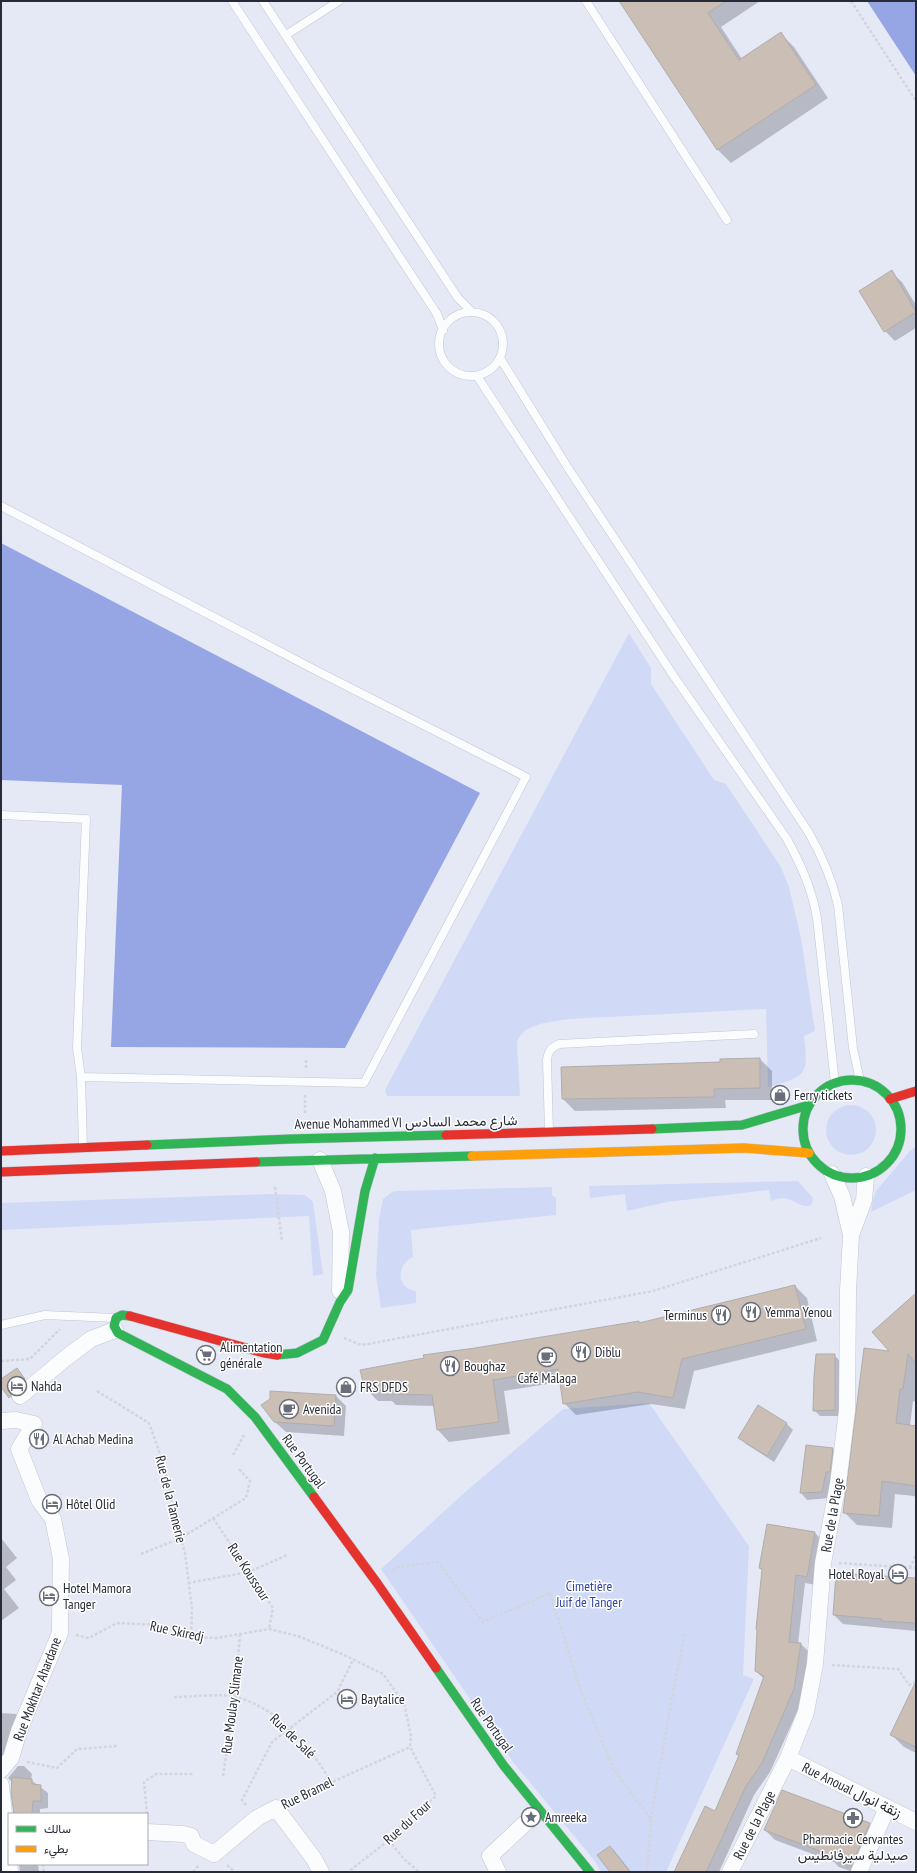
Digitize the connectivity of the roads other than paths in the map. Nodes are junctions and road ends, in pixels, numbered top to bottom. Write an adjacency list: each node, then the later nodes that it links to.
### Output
1 (232, 1): 8 (lane)
2 (263, 1): 5 (lane)
3 (339, 1): 5 (lane)
4 (586, 1): 6 (lane)
5 (286, 35): 7 (lane)
6 (727, 220)
7 (472, 312): 8 (lane); 9 (lane)
8 (442, 330): 10 (lane)
9 (500, 358): 10 (lane); 15 (lane)
10 (477, 376): 16 (lane)
11 (1, 506): 14 (lane)
12 (1, 815): 14 (lane)
13 (754, 1034): 22 (lane)
14 (80, 1077): 23 (lane)
15 (860, 1081): 16 (main road); 18 (main road)
16 (835, 1083): 19 (main road)
17 (916, 1091): 18 (main road)
18 (890, 1099): 21 (main road)
19 (809, 1105): 22 (main road, Avenue Mohammed VI شارع محمد السادس); 25 (main road)
20 (911, 1127): 21 (main road)
21 (901, 1132): 30 (main road)
22 (549, 1133): 23 (main road, Avenue Mohammed VI شارع محمد السادس)
23 (83, 1146): 24 (main road, Avenue Mohammed VI شارع محمد السادس)
24 (1, 1150)
25 (809, 1153): 26 (main road); 29 (main road)
26 (375, 1158): 27 (main road); 32 (main road)
27 (320, 1160): 28 (main road); 32 (street)
28 (1, 1172)
29 (832, 1174): 30 (main road); 31 (street)
30 (866, 1176): 31 (street)
31 (851, 1235): 37 (street, Rue de la Plage)
32 (335, 1301): 33 (main road)
33 (116, 1324): 34 (lane); 35 (street); 48 (main road, Rue Portugal)
34 (1, 1325)
35 (20, 1396)
36 (1, 1421): 38 (street, Rue Mokhtar Ahardane)
37 (788, 1758): 40 (street, Rue Anoual زنقة انوال); 49 (street, Rue de la Plage)
38 (6, 1764)
39 (1, 1786): 43 (street)
40 (886, 1808): 42 (street, Rue Anoual زنقة انوال); 50 (street)
41 (534, 1815): 47 (street)
42 (916, 1822)
43 (7, 1826): 45 (street)
44 (148, 1832): 46 (street, Rue Bramel)
45 (6, 1862)
46 (321, 1872)
47 (498, 1872)
48 (590, 1872)
49 (730, 1872)
50 (859, 1872)

